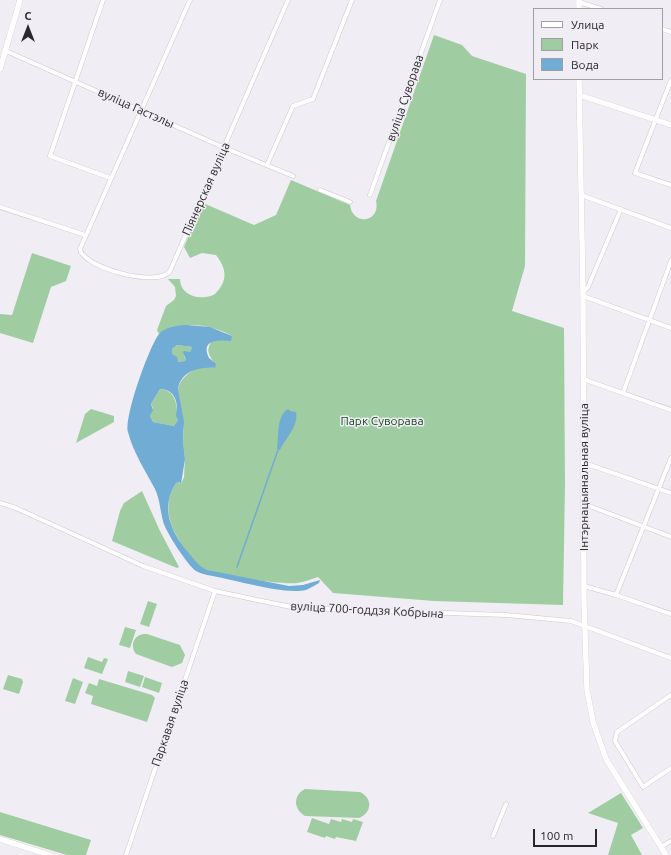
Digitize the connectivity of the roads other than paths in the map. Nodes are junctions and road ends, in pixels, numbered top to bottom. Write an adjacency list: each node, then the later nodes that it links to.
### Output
1 (20, 0): 9 (main road)
2 (103, 0): 13 (street)
3 (190, 0): 15 (street)
4 (288, 0): 18 (street, Піянерская вуліца)
5 (352, 0): 19 (street)
6 (440, 0): 24 (street, вуліца Суворава)
7 (579, 1): 8 (street)
8 (598, 8)
9 (6, 51): 10 (main road); 13 (street, вуліца Гастэлы)
10 (0, 69)
11 (579, 80): 14 (main road, Інтэрнацыянальная вуліца)
12 (671, 80): 16 (street)
13 (75, 81): 15 (street, вуліца Гастэлы); 21 (street)
14 (579, 95): 16 (main road); 25 (main road, Інтэрнацыянальная вуліца)
15 (141, 110): 18 (street, вуліца Гастэлы); 21 (street)
16 (656, 120): 17 (main road); 22 (street)
17 (671, 125)
18 (225, 148): 19 (street, вуліца Гастэлы); 30 (street, Піянерская вуліца)
19 (267, 165): 20 (street, вуліца Гастэлы)
20 (293, 176)
21 (110, 178): 30 (street)
22 (671, 185)
23 (320, 190): 26 (street)
24 (370, 195)
25 (581, 195): 28 (street); 32 (main road, Інтэрнацыянальная вуліца)
26 (350, 202)
27 (0, 208): 30 (street)
28 (621, 210): 29 (street); 32 (street)
29 (671, 228)
30 (85, 235)
31 (671, 261): 33 (street)
32 (583, 294): 33 (street); 35 (main road, Інтэрнацыянальная вуліца)
33 (650, 320): 34 (street); 36 (street)
34 (671, 328)
35 (583, 379): 36 (street); 39 (main road, Інтэрнацыянальная вуліца)
36 (623, 393): 37 (street)
37 (671, 410)
38 (671, 458): 40 (street)
39 (584, 465): 40 (street); 43 (main road, Інтэрнацыянальная вуліца)
40 (659, 488): 41 (street); 44 (street)
41 (671, 493)
42 (0, 503): 47 (street, вуліца 700-годдзя Кобрына)
43 (584, 504): 44 (street); 46 (main road, Інтэрнацыянальная вуліца)
44 (644, 527): 45 (street); 48 (street)
45 (671, 537)
46 (584, 586): 48 (street); 50 (main road, Інтэрнацыянальная вуліца)
47 (215, 591): 50 (street, вуліца 700-годдзя Кобрына); 60 (street, Паркавая вуліца)
48 (616, 595): 49 (street)
49 (671, 614)
50 (584, 625): 51 (street, вуліца 700-годдзя Кобрына); 58 (main road, Інтэрнацыянальная вуліца)
51 (671, 658)
52 (671, 695): 53 (street)
53 (671, 768)
54 (506, 804): 55 (street)
55 (493, 836)
56 (0, 840): 59 (main road)
57 (671, 841): 58 (street)
58 (661, 847): 61 (main road, Інтэрнацыянальная вуліца)
59 (50, 855)
60 (126, 855)
61 (666, 855)

